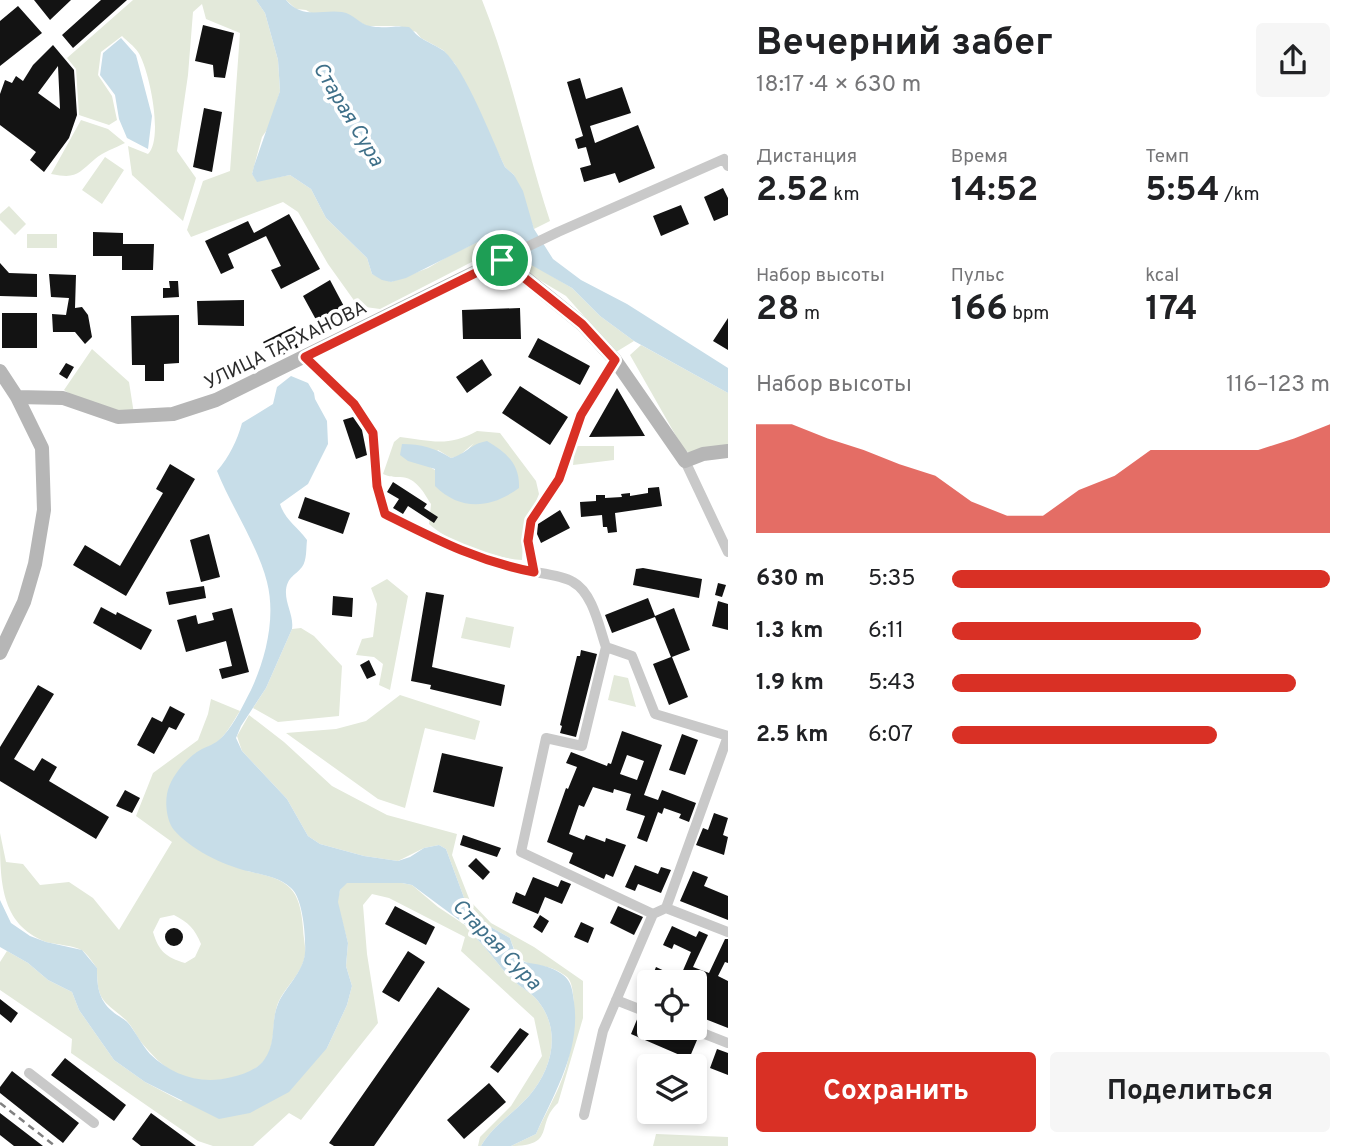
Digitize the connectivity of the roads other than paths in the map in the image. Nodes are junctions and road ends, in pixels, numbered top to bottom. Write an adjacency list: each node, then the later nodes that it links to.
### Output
1 (728, 166): 2 (street, УЛИЦА ТАРХАНОВА)
2 (502, 260): 3 (street, УЛИЦА ТАРХАНОВА); 4 (street)
3 (305, 357): 6 (street, УЛИЦА ТАРХАНОВА); 10 (street)
4 (615, 360): 8 (street); 10 (street)
5 (0, 371): 6 (street)
6 (16, 397): 12 (street)
7 (728, 451): 8 (street)
8 (685, 461): 9 (street)
9 (728, 552)
10 (534, 572): 11 (street)
11 (606, 647): 13 (street); 15 (street)
12 (0, 653)
13 (728, 736): 14 (street)
14 (666, 908): 15 (street); 16 (street)
15 (653, 914): 17 (street)
16 (728, 932)
17 (616, 1000): 18 (street); 22 (street)
18 (637, 1008)
19 (707, 1035): 20 (street)
20 (728, 1043)
21 (29, 1073): 23 (street)
22 (584, 1115)
23 (94, 1123)

